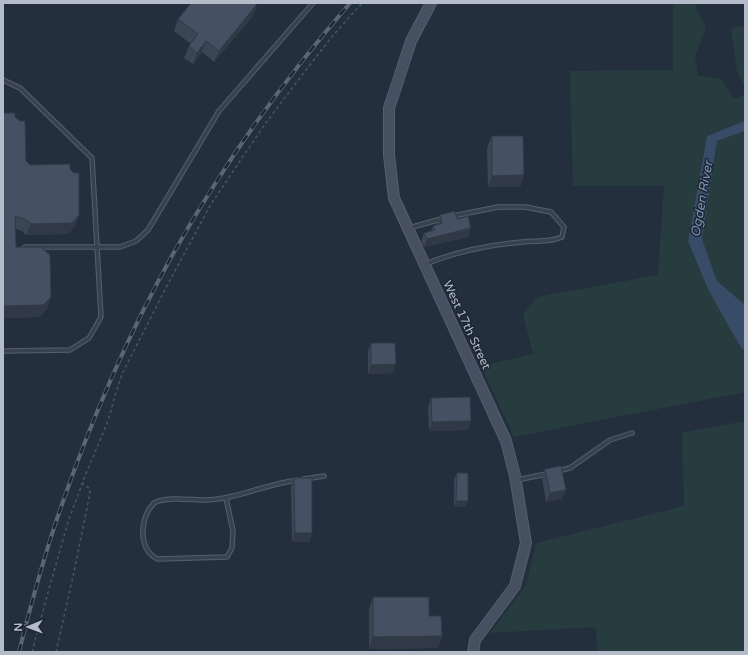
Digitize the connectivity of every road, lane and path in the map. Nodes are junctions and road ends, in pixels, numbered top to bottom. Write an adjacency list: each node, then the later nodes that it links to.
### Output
1 (313, 3): 9 (lane)
2 (362, 3): 17 (path)
3 (431, 3): 7 (street, West 17th Street)
4 (3, 80): 9 (lane)
5 (451, 216): 10 (lane)
6 (444, 218): 7 (lane)
7 (408, 228): 10 (street, West 17th Street)
8 (25, 247): 9 (lane)
9 (98, 247): 11 (lane)
10 (424, 265): 16 (street, West 17th Street)
11 (3, 351)
12 (632, 433): 13 (lane)
13 (555, 472)
14 (548, 473): 16 (lane)
15 (324, 476): 18 (lane)
16 (516, 480): 21 (street, West 17th Street)
17 (82, 483): 19 (path); 20 (path)
18 (226, 498): 18 (lane)
19 (32, 652)
20 (56, 652)
21 (472, 652)

